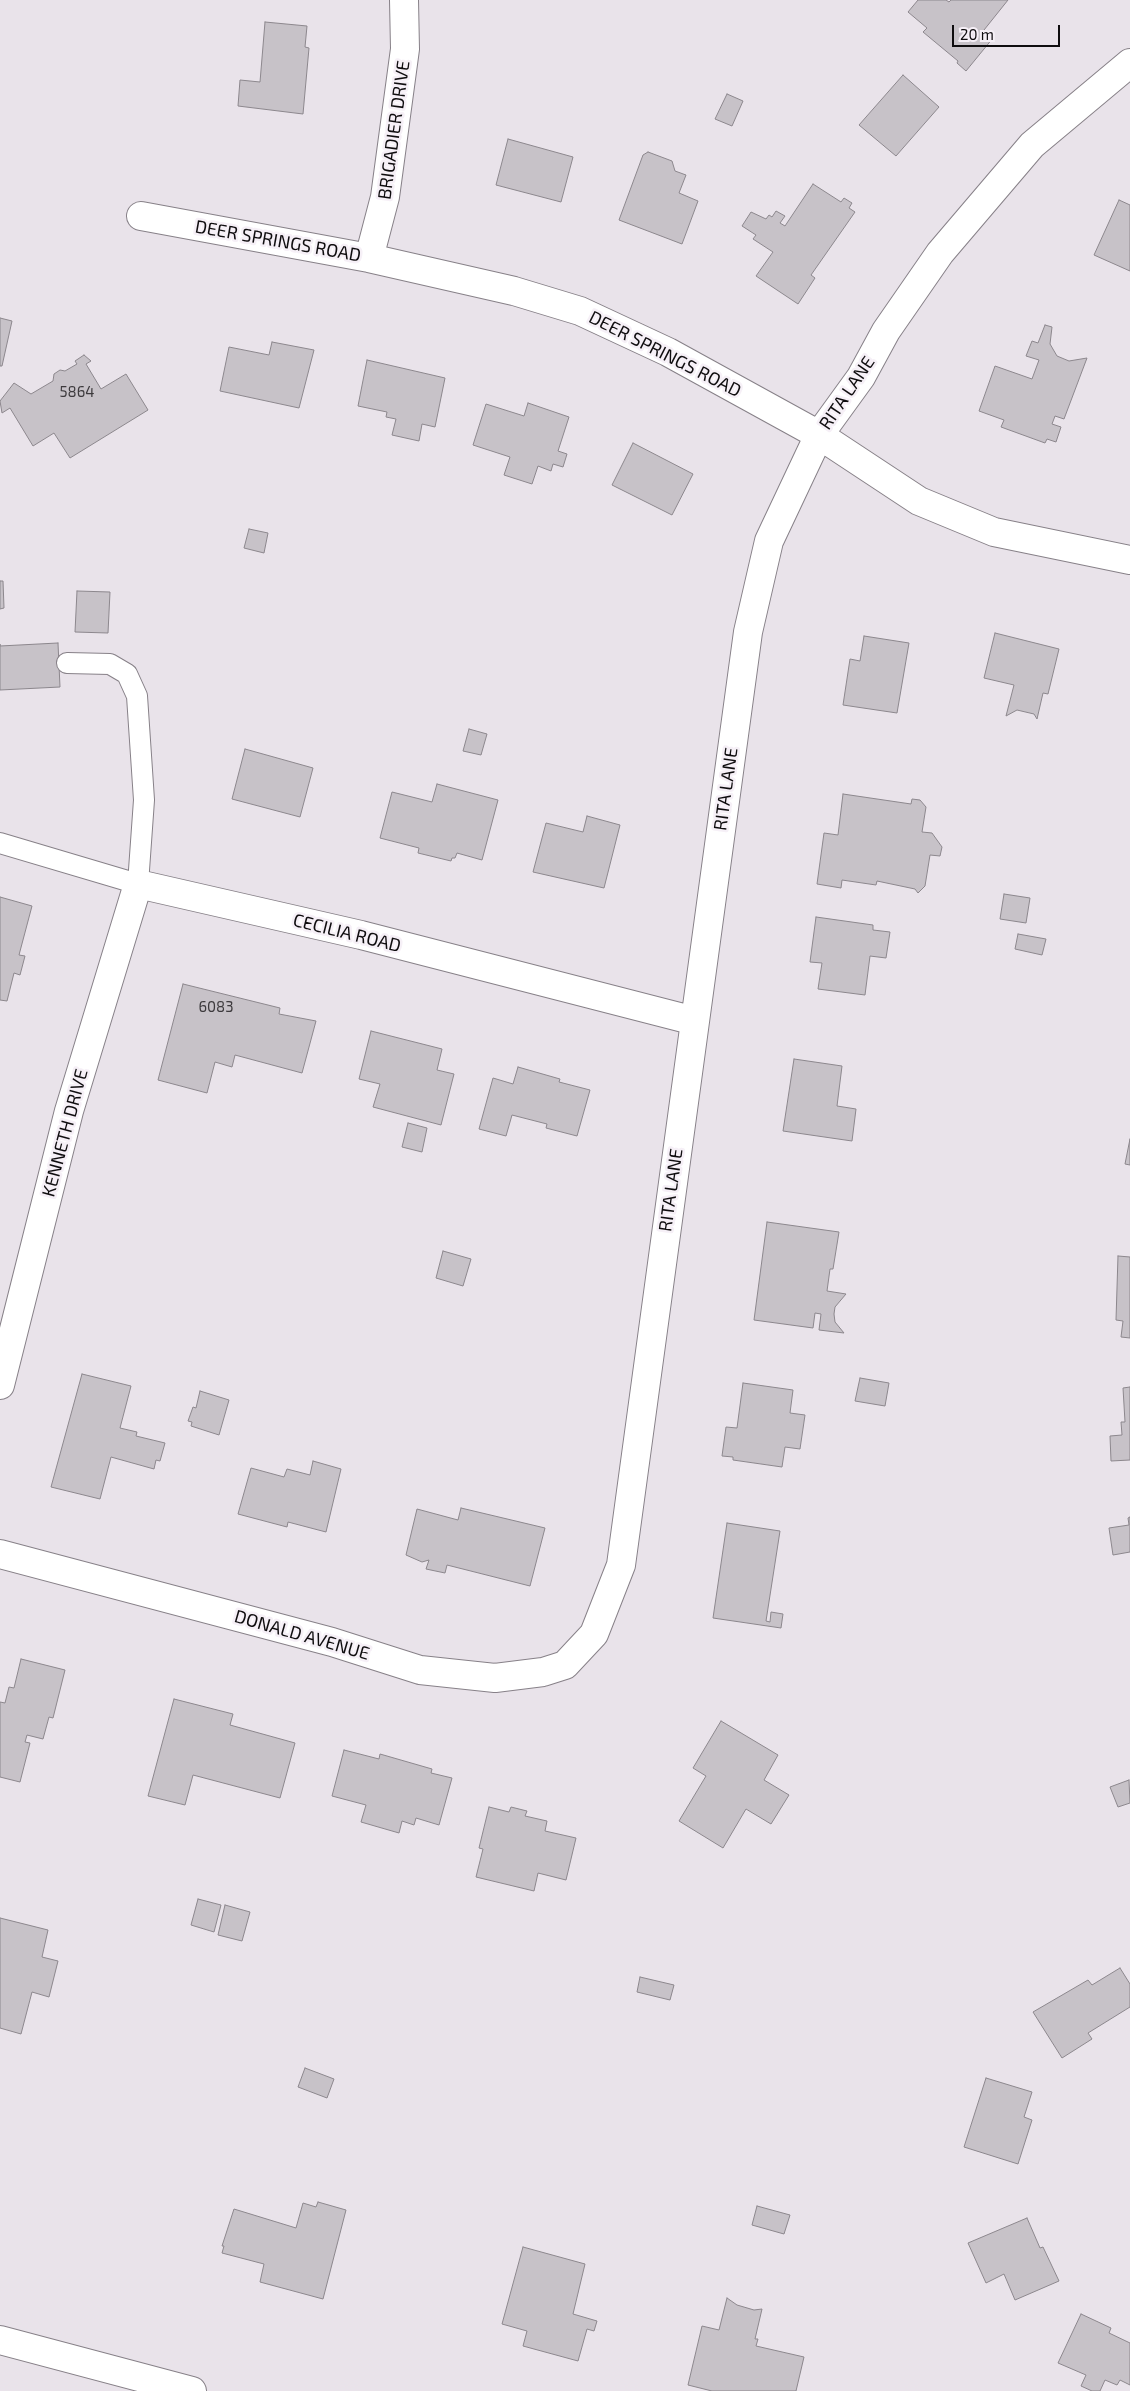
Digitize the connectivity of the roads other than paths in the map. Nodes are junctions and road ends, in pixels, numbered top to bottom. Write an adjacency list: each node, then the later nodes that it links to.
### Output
1 (404, 0): 4 (street, BRIGADIER DRIVE)
2 (1130, 63): 5 (street, RITA LANE)
3 (141, 216): 4 (street, DEER SPRINGS ROAD)
4 (369, 258): 5 (street, DEER SPRINGS ROAD)
5 (819, 435): 6 (street, DEER SPRINGS ROAD); 10 (street, RITA LANE)
6 (1130, 560)
7 (67, 663): 9 (lane)
8 (0, 843): 9 (lane, CECILIA ROAD)
9 (138, 884): 10 (street, CECILIA ROAD); 11 (street, KENNETH DRIVE)
10 (694, 1021): 13 (street, RITA LANE)
11 (0, 1385)
12 (0, 1554): 13 (street, DONALD AVENUE)
13 (594, 1634)
14 (0, 2340): 15 (street)
15 (192, 2391)

